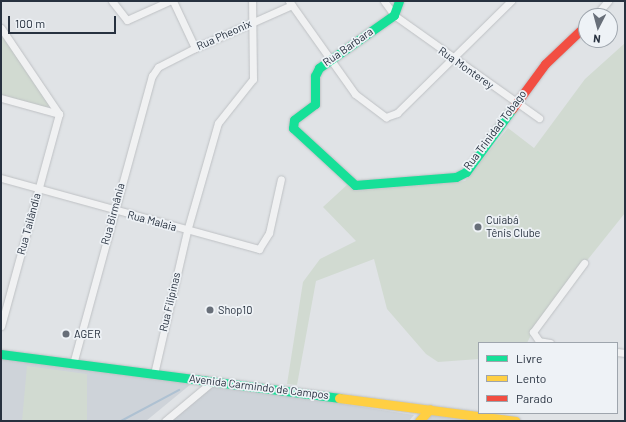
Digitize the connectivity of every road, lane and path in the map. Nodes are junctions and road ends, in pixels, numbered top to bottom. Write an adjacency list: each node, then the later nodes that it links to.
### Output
1 (112, 1): 2 (street)
2 (169, 1)
3 (173, 1): 13 (street)
4 (252, 1): 10 (street, Rua Filipinas)
5 (384, 1): 9 (street, Rua Monterey)
6 (399, 1): 9 (street)
7 (511, 1): 15 (street)
8 (290, 3): 10 (street, Rua Pheonix); 14 (street)
9 (394, 15): 14 (street, Rua Barbara); 15 (street, Rua Monterey)
10 (252, 23): 13 (street, Rua Pheonix); 26 (street, Rua Filipinas)
11 (1, 28): 19 (street)
12 (578, 33): 18 (street, Rua Trinidad Tobago)
13 (195, 48): 16 (street, Rua Pheonix)
14 (330, 58): 15 (street); 23 (street, Rua Barbara)
15 (452, 58): 18 (street, Rua Monterey)
16 (158, 68): 25 (street, Rua Birmânia)
17 (1, 98): 19 (street)
18 (515, 102): 20 (street, Rua Monterey); 23 (street, Rua Trinidad Tobago)
19 (59, 114): 24 (street, Rua Tailândia)
20 (539, 118)
21 (1, 178): 24 (street, Rua Malaia)
22 (281, 179): 26 (street, Rua Malaia)
23 (355, 185)
24 (38, 190): 25 (street, Rua Malaia); 28 (street, Rua Tailândia)
25 (113, 210): 26 (street, Rua Malaia); 31 (street, Rua Birmânia)
26 (187, 230): 32 (street, Rua Filipinas)
27 (584, 263): 29 (street)
28 (1, 326)
29 (544, 342)
30 (1, 354): 31 (street, Avenida Carmindo de Campos)
31 (73, 364): 32 (street, Avenida Carmindo de Campos)
32 (154, 374): 33 (street, Avenida Carmindo de Campos)
33 (213, 382): 34 (street, Avenida Carmindo de Campos); 35 (street)
34 (430, 409): 36 (street); 37 (street, Avenida Carmindo de Campos)
35 (165, 421)
36 (419, 421)
37 (516, 421)

